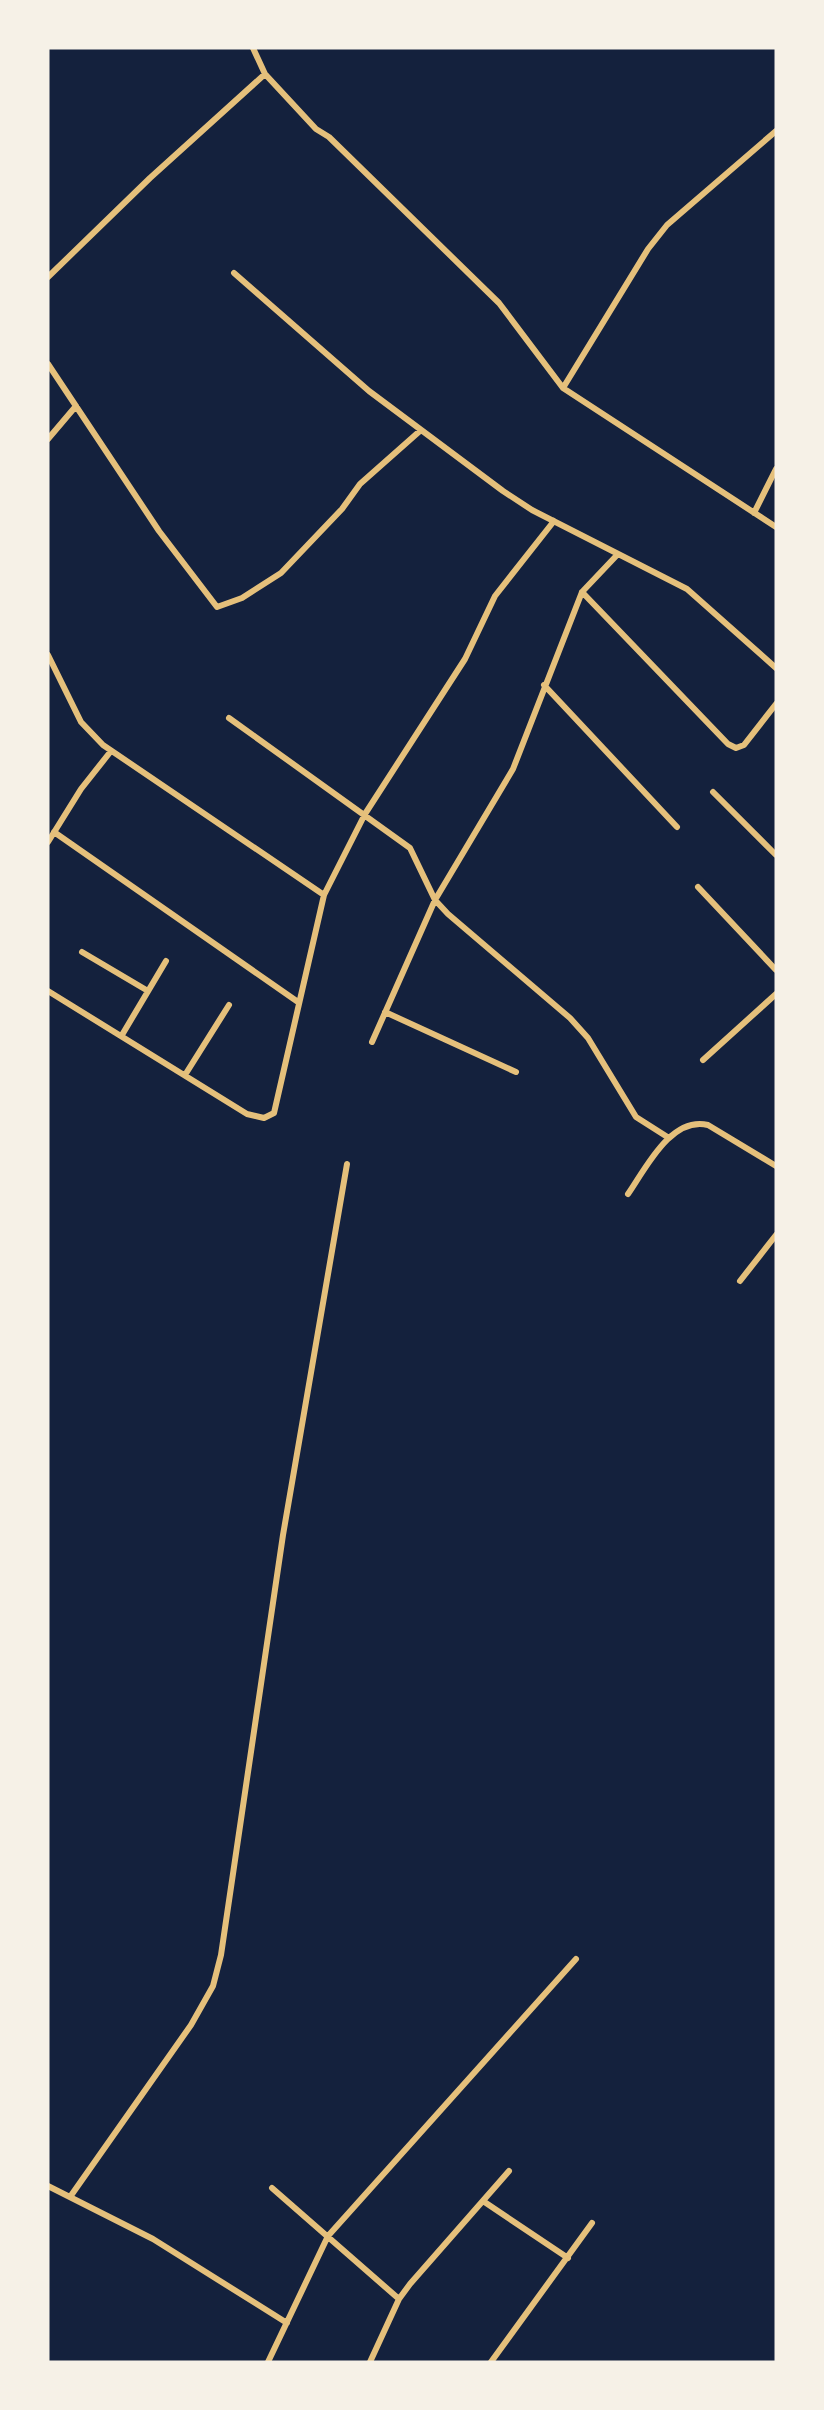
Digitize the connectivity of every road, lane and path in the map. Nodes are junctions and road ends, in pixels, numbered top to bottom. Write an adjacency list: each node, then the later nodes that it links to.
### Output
1 (253, 48): 2 (street)
2 (265, 74): 5 (street); 7 (street)
3 (776, 131): 7 (street)
4 (234, 273): 9 (street)
5 (48, 277)
6 (48, 364): 8 (street)
7 (563, 388): 12 (street)
8 (76, 406): 9 (street); 10 (street)
9 (421, 430): 13 (street)
10 (48, 439)
11 (776, 469): 12 (street)
12 (754, 513): 14 (street)
13 (554, 521): 15 (street); 26 (street)
14 (776, 527)
15 (618, 554): 16 (street); 19 (street)
16 (582, 592): 21 (street); 22 (street)
17 (48, 655): 18 (street)
18 (52, 664): 20 (street); 24 (street)
19 (776, 668)
20 (48, 672)
21 (544, 685): 27 (street); 33 (street)
22 (776, 704)
23 (229, 718): 26 (street)
24 (111, 751): 28 (street); 32 (street)
25 (713, 792): 30 (street)
26 (365, 814): 32 (street); 33 (street)
27 (677, 827)
28 (54, 832): 29 (street); 40 (street)
29 (48, 842)
30 (776, 855)
31 (698, 887): 36 (street)
32 (324, 895): 40 (street)
33 (435, 900): 42 (street); 48 (street)
34 (82, 952): 38 (street)
35 (165, 961): 38 (street)
36 (776, 970)
37 (48, 991): 43 (street)
38 (148, 991): 43 (street)
39 (776, 994): 45 (street)
40 (298, 1002): 47 (street)
41 (229, 1005): 47 (street)
42 (385, 1012): 44 (street); 46 (street)
43 (122, 1035): 47 (street)
44 (372, 1042)
45 (703, 1060)
46 (516, 1072)
47 (185, 1075)
48 (669, 1138): 50 (street); 51 (street)
49 (346, 1164): 58 (street)
50 (776, 1166)
51 (627, 1194)
52 (776, 1235): 53 (street)
53 (740, 1281)
54 (576, 1959): 61 (street)
55 (509, 2171): 59 (street)
56 (48, 2186): 58 (street)
57 (272, 2188): 61 (street)
58 (70, 2197): 64 (street)
59 (483, 2201): 62 (street); 63 (street)
60 (592, 2223): 62 (street)
61 (328, 2236): 63 (street); 64 (street)
62 (568, 2258): 67 (street)
63 (399, 2300): 66 (street)
64 (287, 2323): 65 (street)
65 (268, 2362)
66 (370, 2362)
67 (491, 2362)

